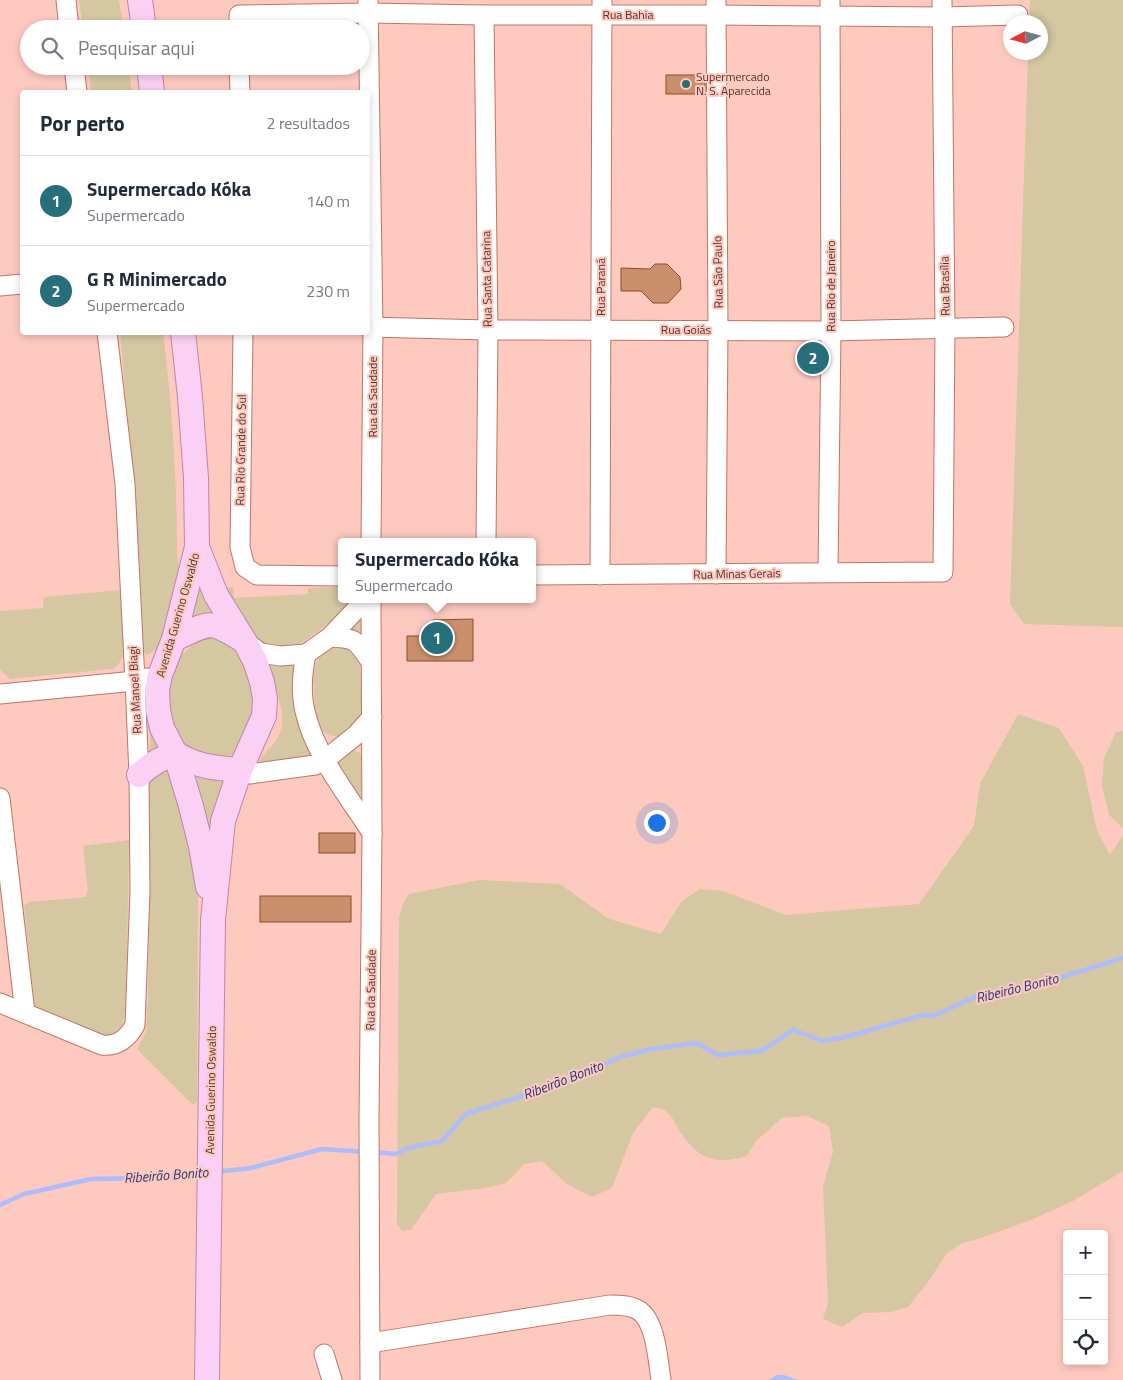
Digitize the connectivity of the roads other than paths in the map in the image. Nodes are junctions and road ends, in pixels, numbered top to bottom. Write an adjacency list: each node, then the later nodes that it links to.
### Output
1 (66, 0): 10 (street)
2 (140, 0): 11 (main road)
3 (368, 6): 8 (street, Rua Bahia); 12 (street, Rua Bahia); 13 (street, Rua da Saudade)
4 (715, 7): 5 (street, Rua Bahia); 6 (street, Rua Bahia); 29 (street, Rua São Paulo)
5 (602, 8): 8 (street, Rua Bahia); 27 (street, Rua Paraná)
6 (830, 8): 7 (street, Rua Bahia); 30 (street, Rua Rio de Janeiro)
7 (942, 9): 9 (street, Rua Bahia); 26 (street, Rua Brasília)
8 (484, 15): 28 (street, Rua Santa Catarina)
9 (1018, 15)
10 (68, 20)
11 (143, 20)
12 (255, 20)
13 (368, 20)
14 (75, 75): 18 (street)
15 (150, 75): 19 (main road)
16 (239, 75): 20 (street)
17 (368, 75): 21 (street, Rua da Saudade)
18 (77, 90)
19 (152, 90)
20 (240, 90)
21 (369, 90)
22 (20, 284): 23 (street)
23 (0, 286)
24 (370, 327): 28 (street, Rua Goiás); 34 (street, Rua da Saudade)
25 (1004, 327): 26 (street, Rua Goiás)
26 (945, 328): 30 (street, Rua Goiás); 38 (street, Rua Brasília)
27 (601, 329): 28 (street, Rua Goiás); 29 (street, Rua Goiás); 41 (street, Rua Paraná)
28 (488, 330): 35 (street, Rua Santa Catarina)
29 (718, 330): 30 (street, Rua Goiás); 39 (street, Rua São Paulo)
30 (831, 331): 37 (street, Rua Rio de Janeiro)
31 (107, 335): 51 (street, Rua Manoel Biagi)
32 (183, 335): 36 (main road)
33 (243, 335): 42 (street, Rua Rio Grande do Sul)
34 (371, 538)
35 (486, 538)
36 (197, 547): 46 (main road, Avenida Guerino Oswaldo); 47 (main road, Avenida Guerino Oswaldo)
37 (828, 572): 38 (street, Rua Minas Gerais); 39 (street, Rua Minas Gerais)
38 (943, 572)
39 (716, 574): 41 (street, Rua Minas Gerais)
40 (536, 575): 41 (street, Rua Minas Gerais)
41 (600, 575)
42 (338, 576)
43 (362, 603): 45 (street)
44 (371, 603): 49 (street, Rua da Saudade)
45 (330, 637): 48 (street); 49 (street)
46 (174, 639): 47 (main road); 50 (main road, Avenida Guerino Oswaldo)
47 (245, 642): 48 (street); 56 (main road, Avenida Guerino Oswaldo)
48 (306, 654): 55 (street)
49 (370, 662): 53 (street, Rua da Saudade)
50 (160, 675): 51 (street); 54 (main road, Avenida Guerino Oswaldo)
51 (135, 681): 52 (street); 57 (street, Rua Manoel Biagi)
52 (0, 694)
53 (372, 718): 55 (street); 59 (street, Rua da Saudade)
54 (175, 753): 56 (main road); 57 (main road); 60 (main road, Avenida Guerino Oswaldo)
55 (325, 760): 56 (street); 59 (street)
56 (240, 770): 60 (main road, Avenida Guerino Oswaldo)
57 (139, 775): 62 (street, Rua Manoel Biagi)
58 (0, 798): 62 (street)
59 (372, 832): 63 (street, Rua da Saudade)
60 (213, 920): 65 (main road, Avenida Guerino Oswaldo)
61 (0, 1003): 62 (street)
62 (25, 1013)
63 (370, 1343): 67 (street, Rua da Saudade); 68 (street)
64 (324, 1354): 66 (street)
65 (207, 1380)
66 (332, 1380)
67 (370, 1380)
68 (661, 1380)

